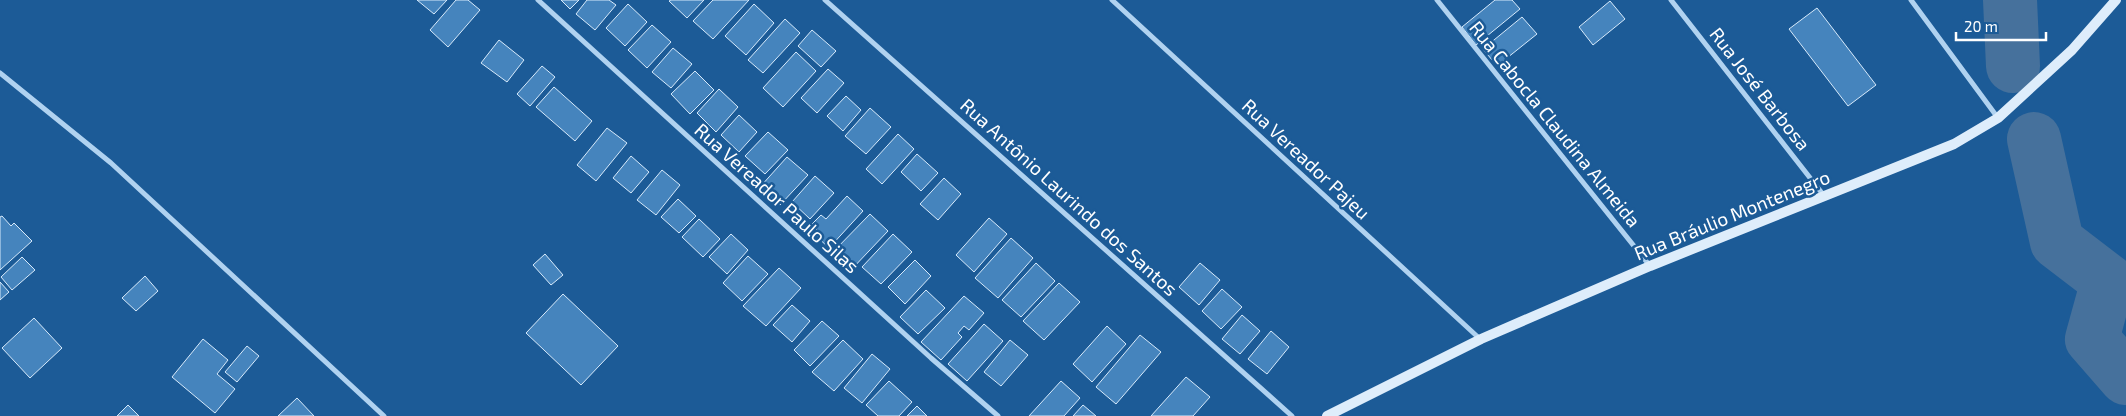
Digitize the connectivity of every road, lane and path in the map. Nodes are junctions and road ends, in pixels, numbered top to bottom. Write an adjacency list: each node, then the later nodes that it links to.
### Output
1 (538, 0): 14 (street, Rua Vereador Paulo Silas)
2 (825, 0): 15 (street, Rua Antônio Laurindo dos Santos)
3 (1112, 0): 12 (street, Rua Vereador Pajeu)
4 (1437, 0): 11 (street, Rua Cabocla Claudina Almeida)
5 (1671, 0): 10 (street, Rua José Barbosa)
6 (1911, 0): 9 (street)
7 (2116, 0): 9 (street, Rua Bráulio Montenegro)
8 (0, 73): 13 (street)
9 (1998, 118): 10 (street, Rua Bráulio Montenegro)
10 (1825, 197): 11 (street, Rua Bráulio Montenegro)
11 (1650, 266): 12 (street, Rua Bráulio Montenegro)
12 (1481, 339): 16 (street, Rua Bráulio Montenegro)
13 (384, 416)
14 (998, 416)
15 (1292, 416)
16 (1327, 416)

